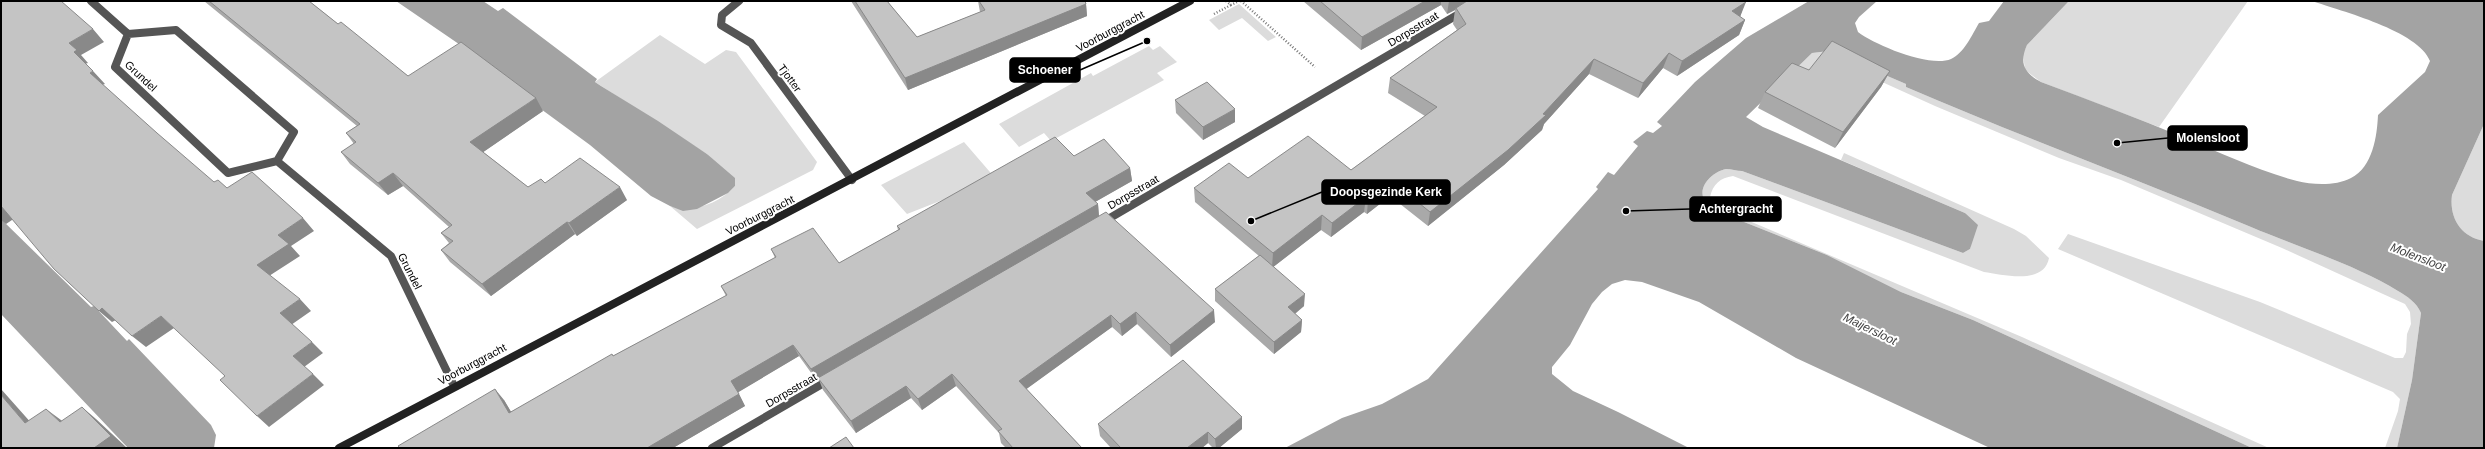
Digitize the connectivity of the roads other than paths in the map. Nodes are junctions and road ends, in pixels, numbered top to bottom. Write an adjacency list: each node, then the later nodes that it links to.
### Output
1 (91, 1): 5 (street)
2 (739, 1): 7 (street, Tjotter)
3 (1190, 1): 7 (street, Voorburggracht)
4 (1481, 1): 8 (street, Dorpsstraat)
5 (128, 34): 6 (street); 6 (street, Grundel)
6 (277, 160): 10 (street, Grundel)
7 (852, 180): 10 (street, Voorburggracht)
8 (1097, 226)
9 (836, 376): 12 (street, Dorpsstraat)
10 (454, 386): 11 (street, Voorburggracht)
11 (339, 448)
12 (712, 448)

